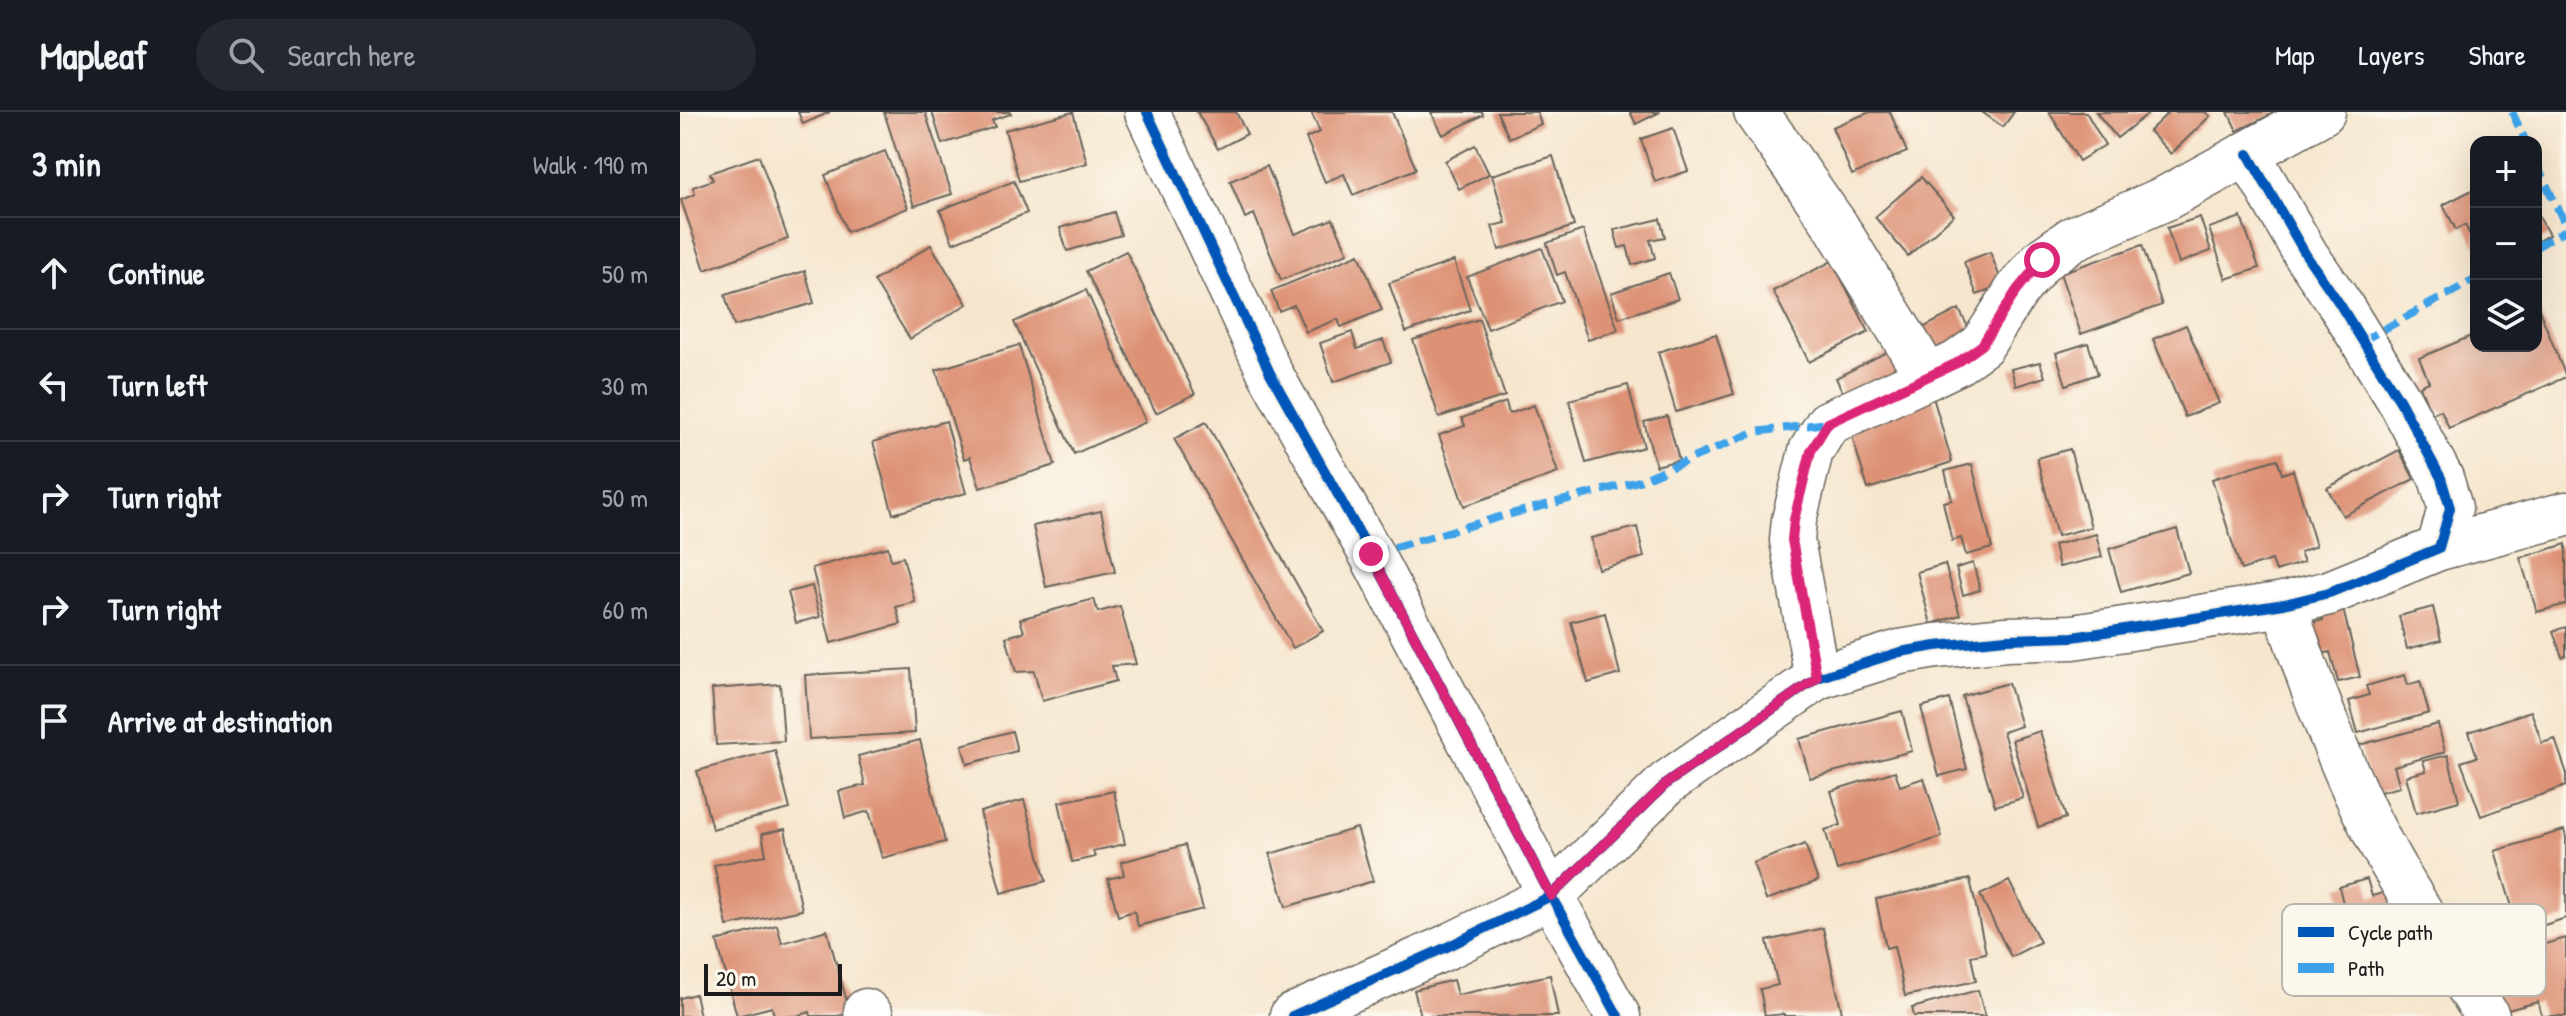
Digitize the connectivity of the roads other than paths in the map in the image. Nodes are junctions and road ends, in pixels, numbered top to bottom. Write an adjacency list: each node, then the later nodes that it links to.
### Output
1 (1147, 112): 10 (street)
2 (1756, 112): 5 (street)
3 (2323, 112): 4 (street)
4 (2248, 154): 5 (street); 7 (street)
5 (1928, 377): 9 (street)
6 (2566, 514): 7 (street)
7 (2439, 548): 8 (street)
8 (2284, 604): 9 (street); 11 (street)
9 (1817, 678): 10 (street)
10 (1551, 896): 13 (street); 14 (street)
11 (2418, 904)
12 (2475, 996): 15 (street)
13 (1292, 1016)
14 (1618, 1016)
15 (2487, 1016)

